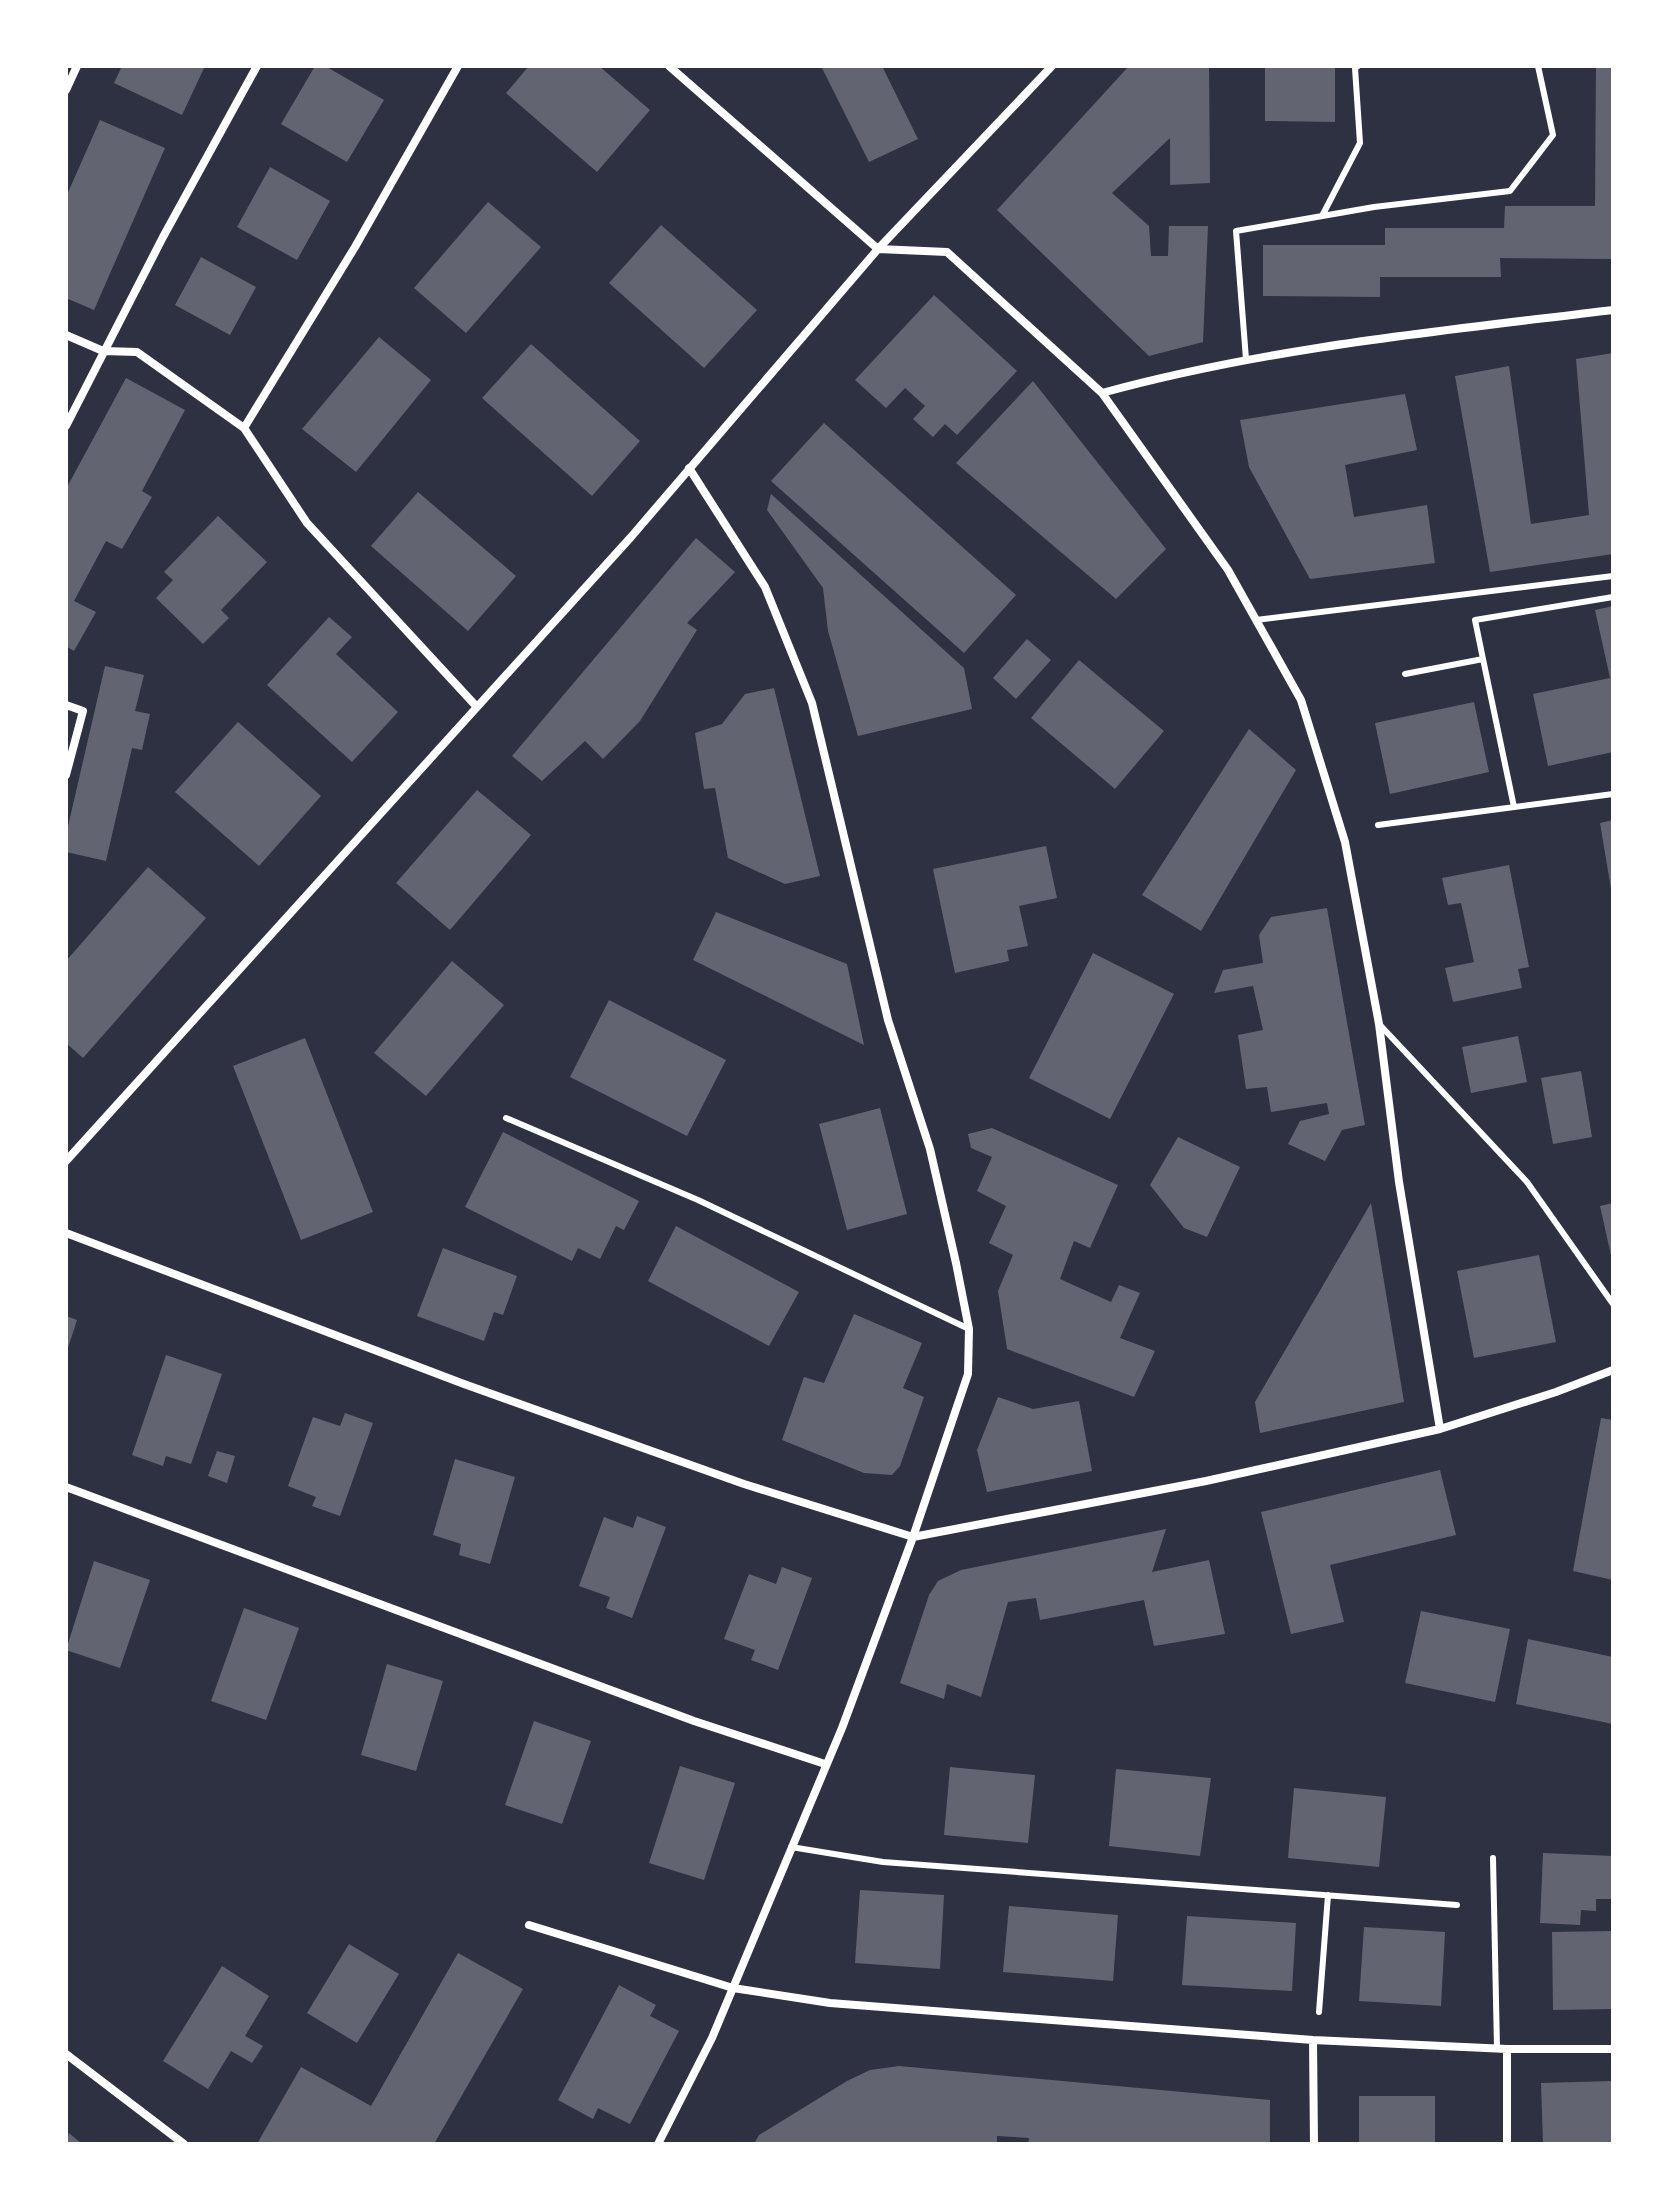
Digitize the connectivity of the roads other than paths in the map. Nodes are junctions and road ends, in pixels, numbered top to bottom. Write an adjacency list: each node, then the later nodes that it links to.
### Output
1 (77, 66): 8 (street)
2 (257, 66): 13 (street)
3 (458, 66): 17 (street)
4 (669, 66): 10 (street)
5 (1052, 66): 10 (street)
6 (1358, 66): 9 (lane)
7 (1538, 66): 9 (lane)
8 (66, 90)
9 (1322, 216): 14 (lane)
10 (878, 249): 15 (street); 18 (street)
11 (1613, 310): 14 (street)
12 (66, 335): 13 (street)
13 (103, 351): 16 (street); 17 (street)
14 (1246, 359): 15 (street)
15 (1102, 393): 21 (street)
16 (66, 426)
17 (244, 428): 25 (street)
18 (689, 468): 25 (street); 35 (street)
19 (1613, 576): 21 (lane)
20 (1613, 597): 22 (lane)
21 (1256, 620): 30 (street)
22 (1483, 659): 23 (lane); 28 (lane)
23 (1405, 674)
24 (66, 705): 26 (street)
25 (476, 706): 32 (street)
26 (66, 775)
27 (1613, 794): 28 (lane)
28 (1514, 807): 29 (lane)
29 (1378, 825)
30 (1379, 1024): 34 (lane); 37 (street)
31 (506, 1118): 35 (lane)
32 (66, 1161)
33 (66, 1233): 39 (street)
34 (1613, 1304)
35 (969, 1329): 39 (street)
36 (1613, 1370): 37 (street)
37 (1440, 1429): 39 (street)
38 (66, 1487): 40 (street)
39 (913, 1537): 40 (street)
40 (825, 1764): 41 (street)
41 (791, 1847): 43 (lane); 46 (street)
42 (1493, 1858): 49 (lane)
43 (1328, 1895): 44 (lane); 47 (lane)
44 (1457, 1905)
45 (529, 1925): 46 (street)
46 (733, 1988): 48 (street); 54 (street)
47 (1319, 2012)
48 (1313, 2040): 49 (street); 55 (street)
49 (1497, 2048): 50 (street)
50 (1507, 2049): 51 (street); 56 (street)
51 (1613, 2049)
52 (66, 2054): 53 (street)
53 (184, 2144)
54 (658, 2144)
55 (1314, 2144)
56 (1507, 2144)

